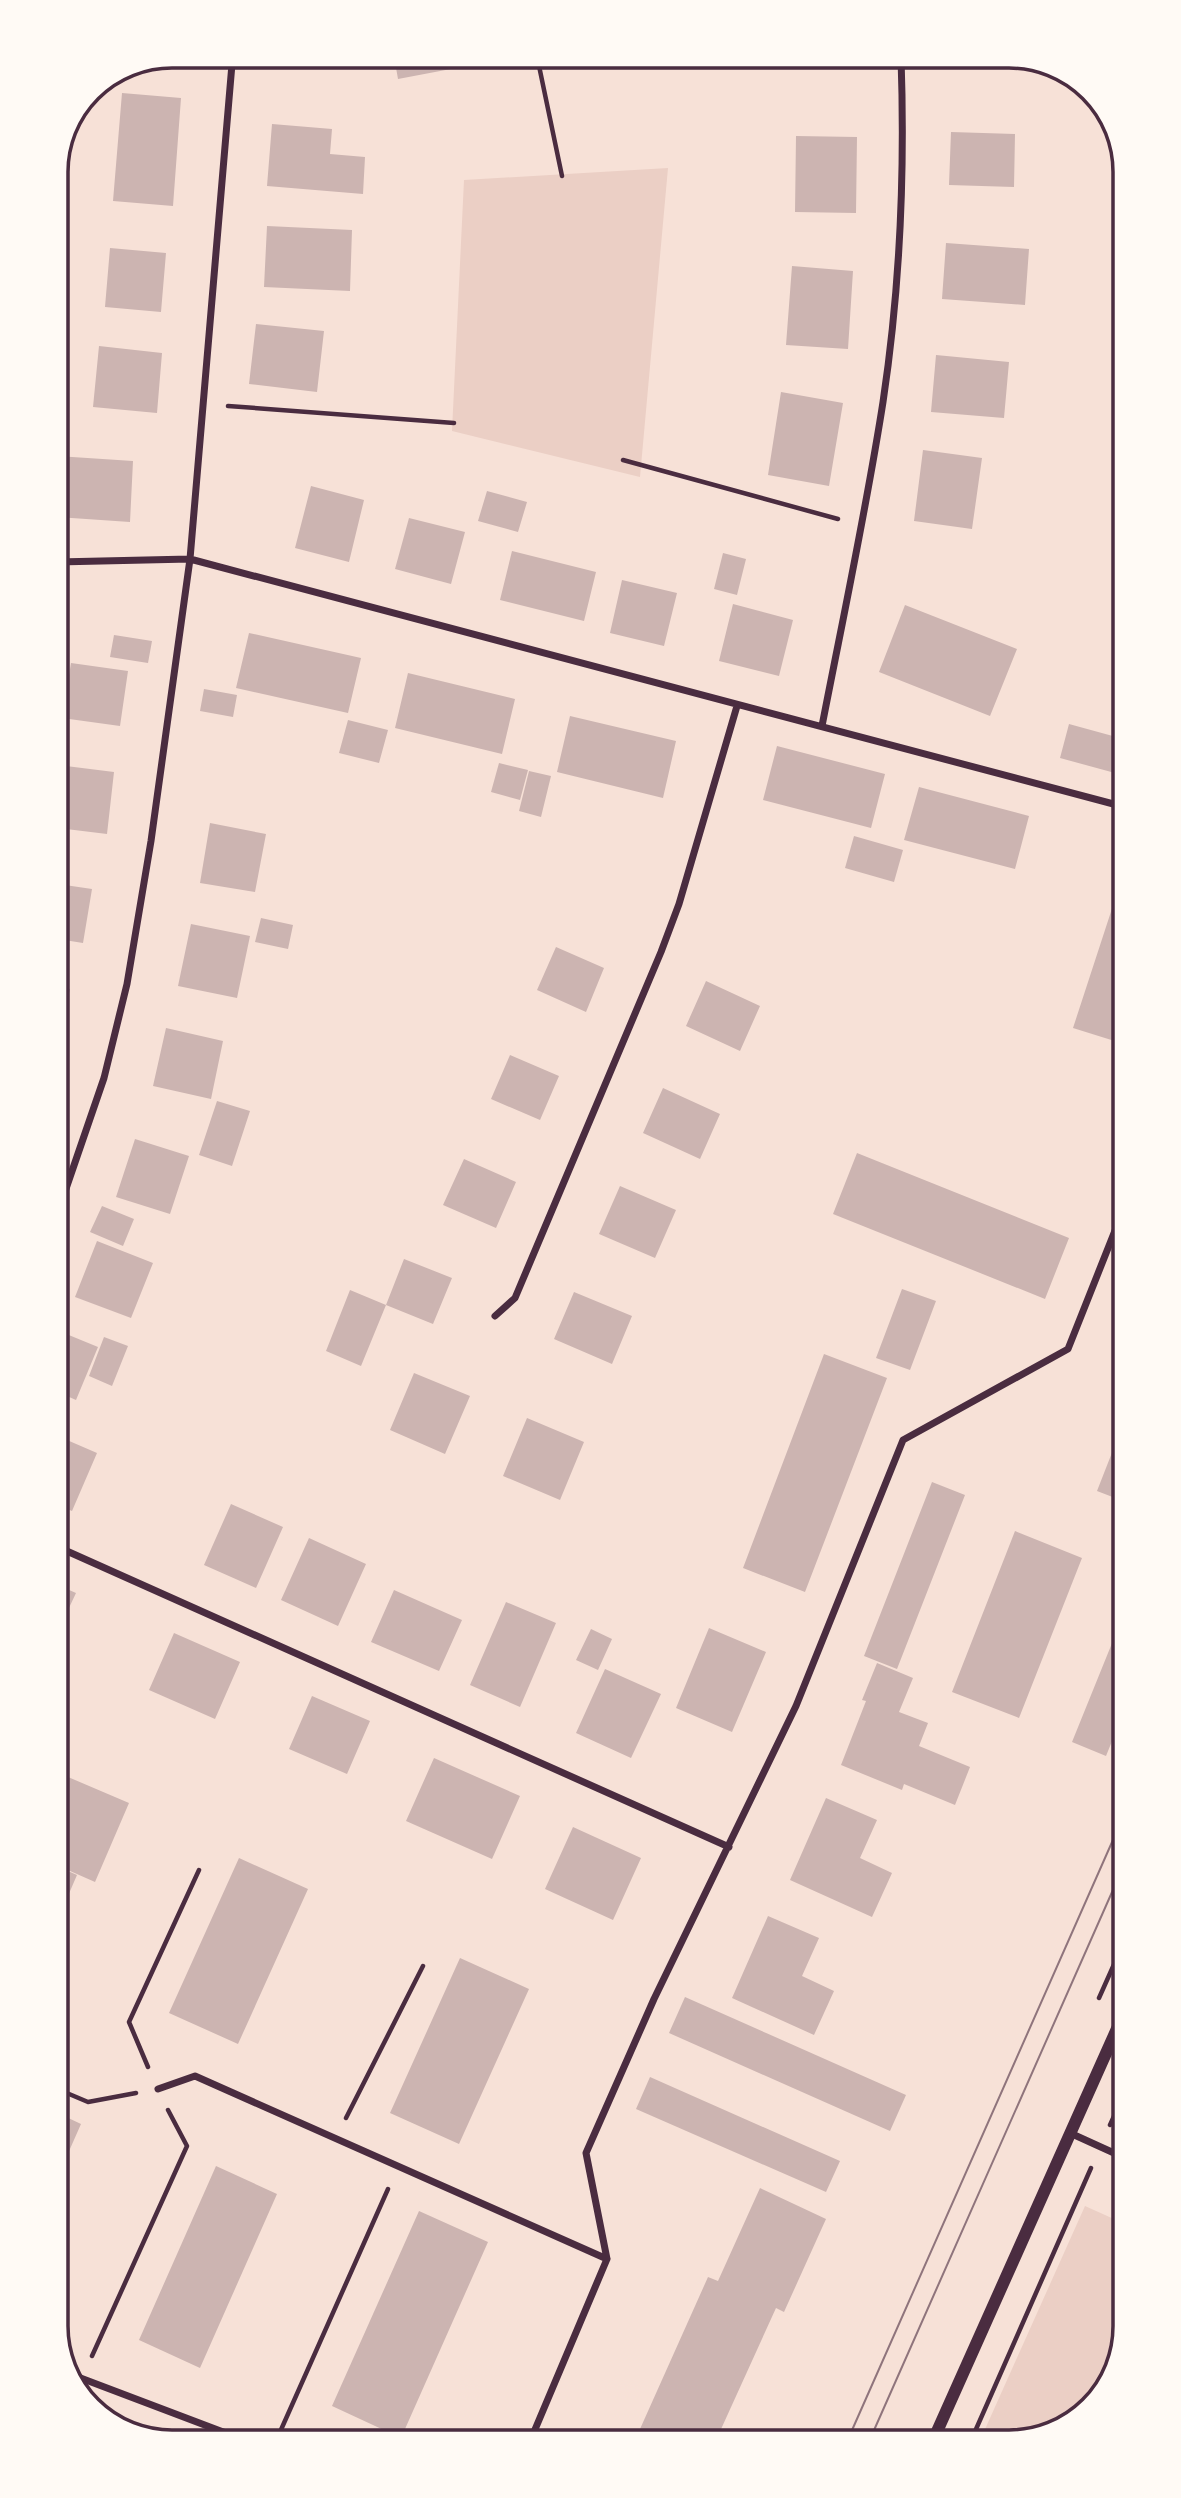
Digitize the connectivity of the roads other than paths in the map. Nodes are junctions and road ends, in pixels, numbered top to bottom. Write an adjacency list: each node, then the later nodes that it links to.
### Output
1 (232, 68): 3 (street)
2 (901, 68): 6 (street)
3 (190, 559): 4 (street); 5 (street); 8 (street)
4 (68, 562)
5 (737, 706): 6 (street); 10 (street)
6 (822, 726): 7 (street)
7 (1113, 804)
8 (68, 1183)
9 (1113, 1236): 12 (street)
10 (495, 1316)
11 (68, 1552): 12 (street)
12 (729, 1847): 17 (street)
13 (1113, 2037): 15 (street)
14 (158, 2089): 17 (street)
15 (1070, 2133): 16 (street); 21 (street)
16 (1113, 2153)
17 (607, 2259): 20 (street)
18 (82, 2378): 19 (street)
19 (218, 2430)
20 (535, 2430)
21 (938, 2430)

